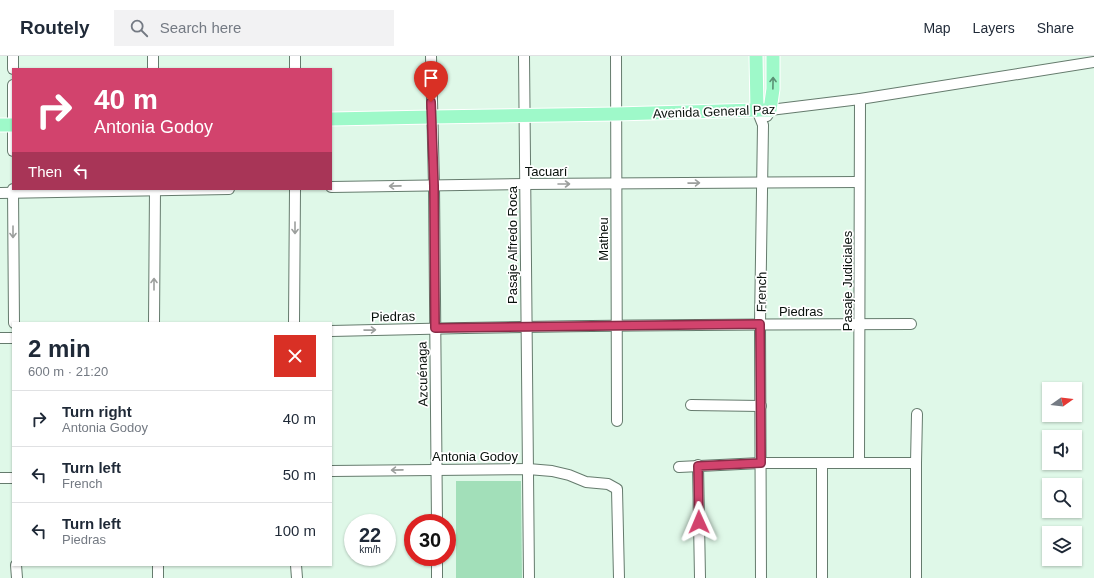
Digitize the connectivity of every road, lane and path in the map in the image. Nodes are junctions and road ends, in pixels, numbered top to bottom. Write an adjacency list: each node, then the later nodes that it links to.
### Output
1 (13, 56): 10 (street)
2 (153, 56): 11 (street)
3 (294, 56): 12 (street)
4 (431, 56): 17 (street, Azcuénaga)
5 (524, 56): 16 (street, Pasaje Alfredo Roca)
6 (616, 56): 15 (street, Matheu)
7 (756, 56): 14 (main road, French)
8 (773, 56): 14 (main road, French, one-way to 8)
9 (1094, 62): 13 (street, Avenida General Paz)
10 (13, 68)
11 (153, 68)
12 (295, 68)
13 (860, 99): 14 (street, Avenida General Paz); 22 (street, Pasaje Judiciales)
14 (763, 110): 15 (main road, Avenida General Paz); 21 (street, French)
15 (616, 114): 16 (main road, Avenida General Paz); 24 (street, Matheu)
16 (525, 116): 17 (main road, Avenida General Paz); 23 (street, Pasaje Alfredo Roca)
17 (432, 117): 18 (main road, Avenida General Paz); 25 (street, Azcuénaga)
18 (332, 119)
19 (0, 125): 20 (main road)
20 (12, 125)
21 (762, 182): 22 (street, Tacuarí); 24 (street, Tacuarí, one-way to 21); 35 (street, French)
22 (859, 182): 36 (street, Pasaje Judiciales)
23 (525, 184): 24 (street, Tacuarí, one-way to 24); 25 (street, Tacuarí); 39 (street, Pasaje Alfredo Roca)
24 (616, 184): 38 (street, Matheu)
25 (434, 186): 26 (street, Tacuarí, one-way to 26); 40 (street, Azcuénaga)
26 (332, 188)
27 (84, 190): 30 (street)
28 (155, 190): 33 (street, one-way to 28)
29 (295, 190): 34 (street, one-way to 34)
30 (13, 191): 31 (street); 32 (street, one-way to 32)
31 (0, 193)
32 (14, 322)
33 (154, 322)
34 (294, 322)
35 (760, 324): 36 (street, Piedras); 38 (street, Piedras); 45 (street, French)
36 (860, 324): 37 (street, Piedras); 48 (street, Pasaje Judiciales)
37 (911, 324)
38 (616, 326): 39 (street, Piedras); 47 (street, Matheu)
39 (526, 327): 40 (street, Piedras); 55 (street, Pasaje Alfredo Roca)
40 (435, 328): 41 (street, Piedras, one-way to 40); 54 (street, Azcuénaga)
41 (332, 331)
42 (0, 338): 43 (street)
43 (12, 338)
44 (691, 405): 45 (street)
45 (760, 406): 49 (street, French)
46 (917, 414): 51 (street)
47 (617, 421)
48 (859, 462): 50 (street); 51 (street)
49 (761, 463): 50 (street); 52 (street); 71 (street, French)
50 (822, 463): 72 (street)
51 (916, 463): 73 (street)
52 (698, 466): 53 (street); 70 (street)
53 (679, 467)
54 (436, 469): 55 (street, Antonia Godoy); 56 (street, Antonia Godoy, one-way to 56); 59 (street, Azcuénaga)
55 (528, 469): 68 (street, Pasaje Alfredo Roca); 69 (street, Antonia Godoy)
56 (332, 471)
57 (0, 478): 58 (street)
58 (12, 478)
59 (437, 514)
60 (16, 566): 64 (street)
61 (158, 566): 65 (street)
62 (296, 566): 66 (street)
63 (437, 566): 67 (street)
64 (16, 578)
65 (158, 578)
66 (297, 578)
67 (437, 578)
68 (529, 578)
69 (619, 578)
70 (700, 578)
71 (761, 578)
72 (822, 578)
73 (916, 578)

